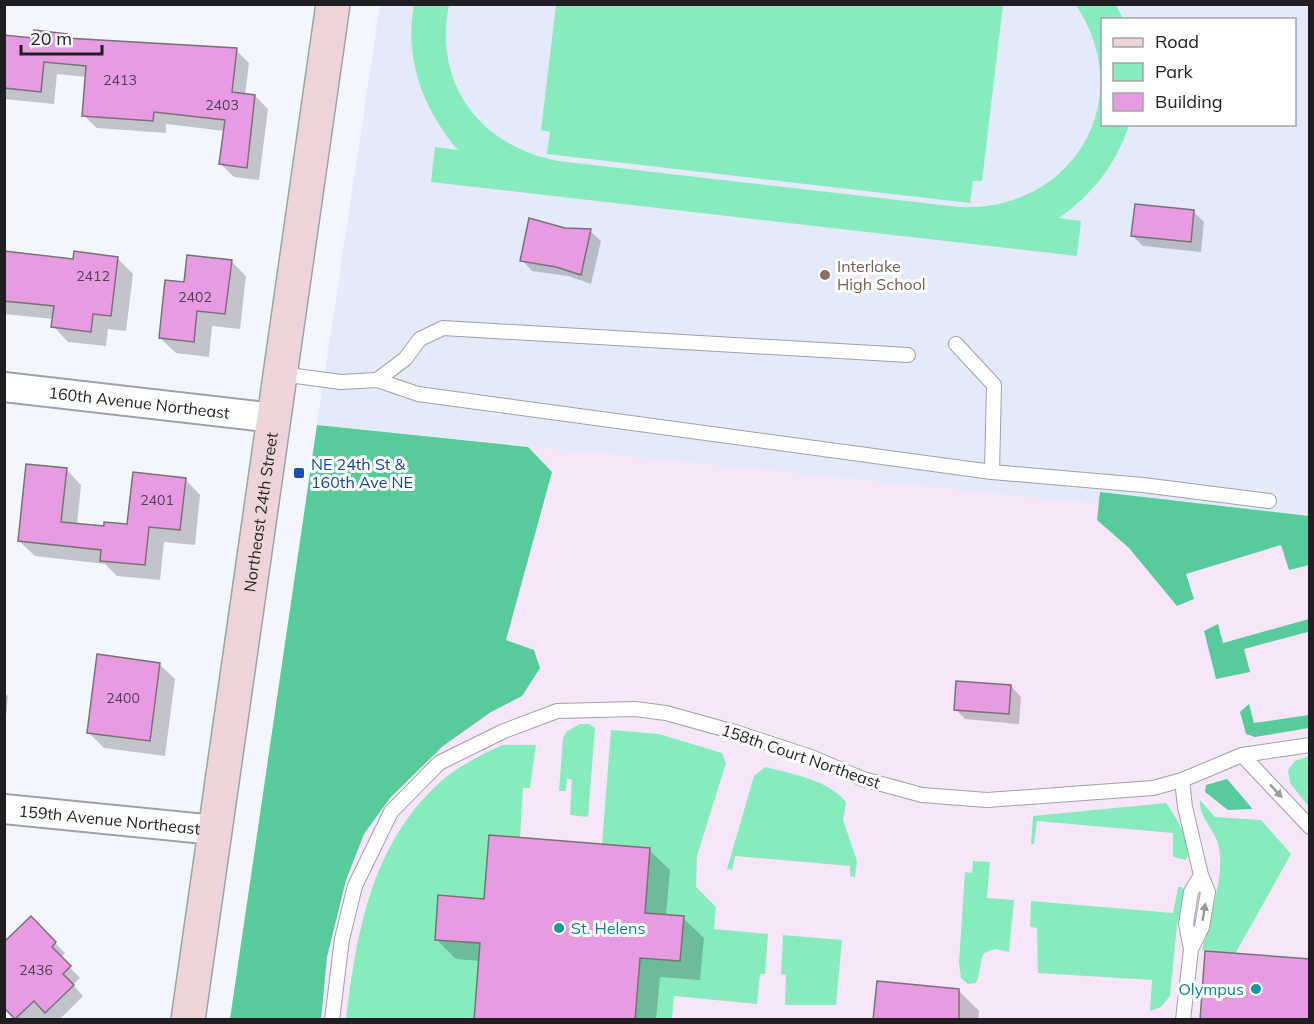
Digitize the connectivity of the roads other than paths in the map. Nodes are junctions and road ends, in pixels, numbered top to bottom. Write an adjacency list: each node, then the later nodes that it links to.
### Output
1 (333, 4): 4 (main road, Northeast 24th Street)
2 (956, 344): 8 (lane)
3 (908, 355): 5 (lane)
4 (281, 374): 5 (lane); 7 (main road, Northeast 24th Street)
5 (377, 380): 8 (lane)
6 (4, 387): 7 (street, 160th Avenue Northeast)
7 (276, 418): 15 (main road, Northeast 24th Street)
8 (992, 472): 9 (lane)
9 (1269, 501)
10 (1310, 745): 11 (lane, 158th Court Northeast)
11 (1242, 755): 12 (lane, 158th Court Northeast); 14 (lane, one-way to 14)
12 (1182, 780): 17 (lane, 158th Court Northeast); 18 (lane)
13 (4, 809): 15 (street, 159th Avenue Northeast)
14 (1310, 827)
15 (215, 831): 16 (main road, Northeast 24th Street)
16 (188, 1020)
17 (332, 1020)
18 (1183, 1020)

